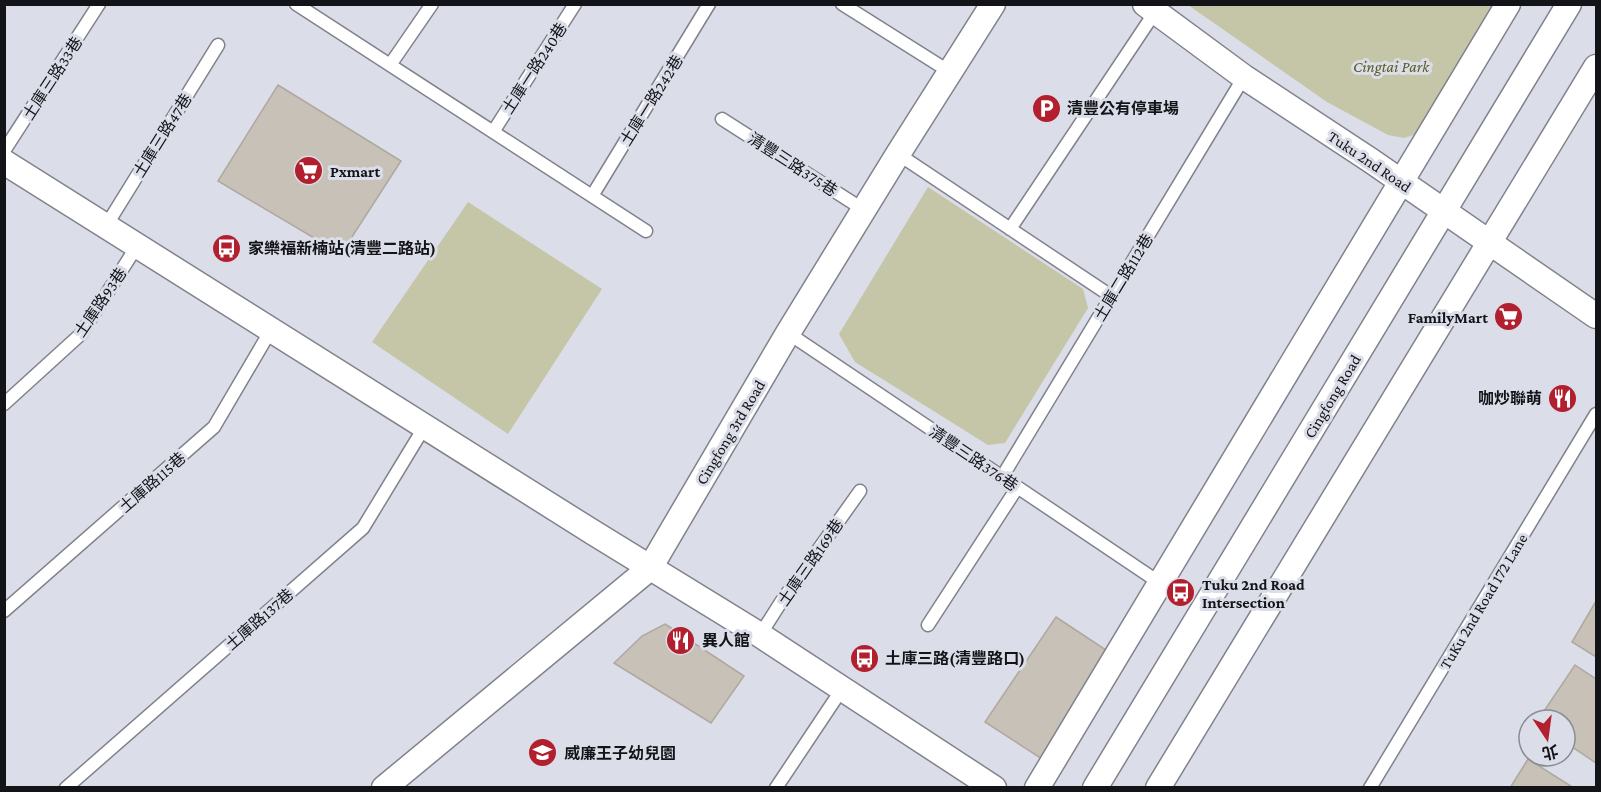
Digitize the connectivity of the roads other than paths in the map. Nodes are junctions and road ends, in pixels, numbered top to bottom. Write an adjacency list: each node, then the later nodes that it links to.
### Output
1 (99, 4): 18 (lane, 土庫三路33巷)
2 (296, 4): 12 (lane)
3 (432, 4): 12 (lane)
4 (575, 4): 17 (lane, 土庫一路240巷)
5 (709, 4): 22 (lane, 土庫一路242巷)
6 (842, 4): 14 (lane)
7 (993, 4): 14 (street, Cingfong 3rd Road)
8 (1508, 4): 21 (street)
9 (1569, 4): 24 (street, Cingfong Road)
10 (1150, 8): 15 (street, Tuku 2nd Road); 26 (lane)
11 (218, 45): 25 (lane, 土庫三路47巷)
12 (390, 65): 17 (lane)
13 (1596, 67): 28 (street)
14 (950, 72): 19 (street, Cingfong 3rd Road)
15 (1244, 77): 21 (street, Tuku 2nd Road); 30 (lane, 土庫二路112巷)
16 (722, 119): 23 (lane, 清豐三路375巷)
17 (493, 132): 22 (lane)
18 (4, 151)
19 (898, 154): 23 (street, Cingfong 3rd Road); 26 (lane)
20 (4, 162): 25 (street)
21 (1402, 182): 24 (street, Tuku 2nd Road); 41 (street)
22 (592, 196): 27 (lane)
23 (864, 210): 33 (street, Cingfong 3rd Road)
24 (1445, 210): 28 (street, Tuku 2nd Road); 51 (street, Cingfong Road)
25 (106, 226): 29 (street)
26 (1010, 229): 30 (lane)
27 (646, 231)
28 (1491, 242): 31 (street, Tuku 2nd Road); 52 (street)
29 (137, 246): 32 (street); 34 (lane, 土庫路93巷)
30 (1111, 296): 37 (lane, 土庫二路112巷)
31 (1596, 316)
32 (271, 330): 36 (street); 42 (lane, 土庫路115巷)
33 (788, 333): 37 (lane, 清豐三路376巷); 40 (street, Cingfong 3rd Road)
34 (4, 404)
35 (1596, 414): 53 (lane, TuKu 2nd Road 172 Lane)
36 (425, 426): 40 (street); 46 (lane, 土庫路137巷)
37 (1002, 477): 38 (lane, 清豐三路376巷)
38 (1017, 488): 41 (lane, 清豐三路376巷); 43 (lane)
39 (860, 491): 44 (lane, 土庫三路169巷)
40 (650, 568): 44 (street); 47 (street, Cingfong 3rd Road)
41 (1160, 584): 50 (street)
42 (4, 611)
43 (928, 625)
44 (760, 634): 45 (street)
45 (842, 689): 48 (lane); 49 (street)
46 (66, 788)
47 (384, 788)
48 (776, 788)
49 (994, 788)
50 (1037, 788)
51 (1095, 788)
52 (1158, 788)
53 (1370, 788)

